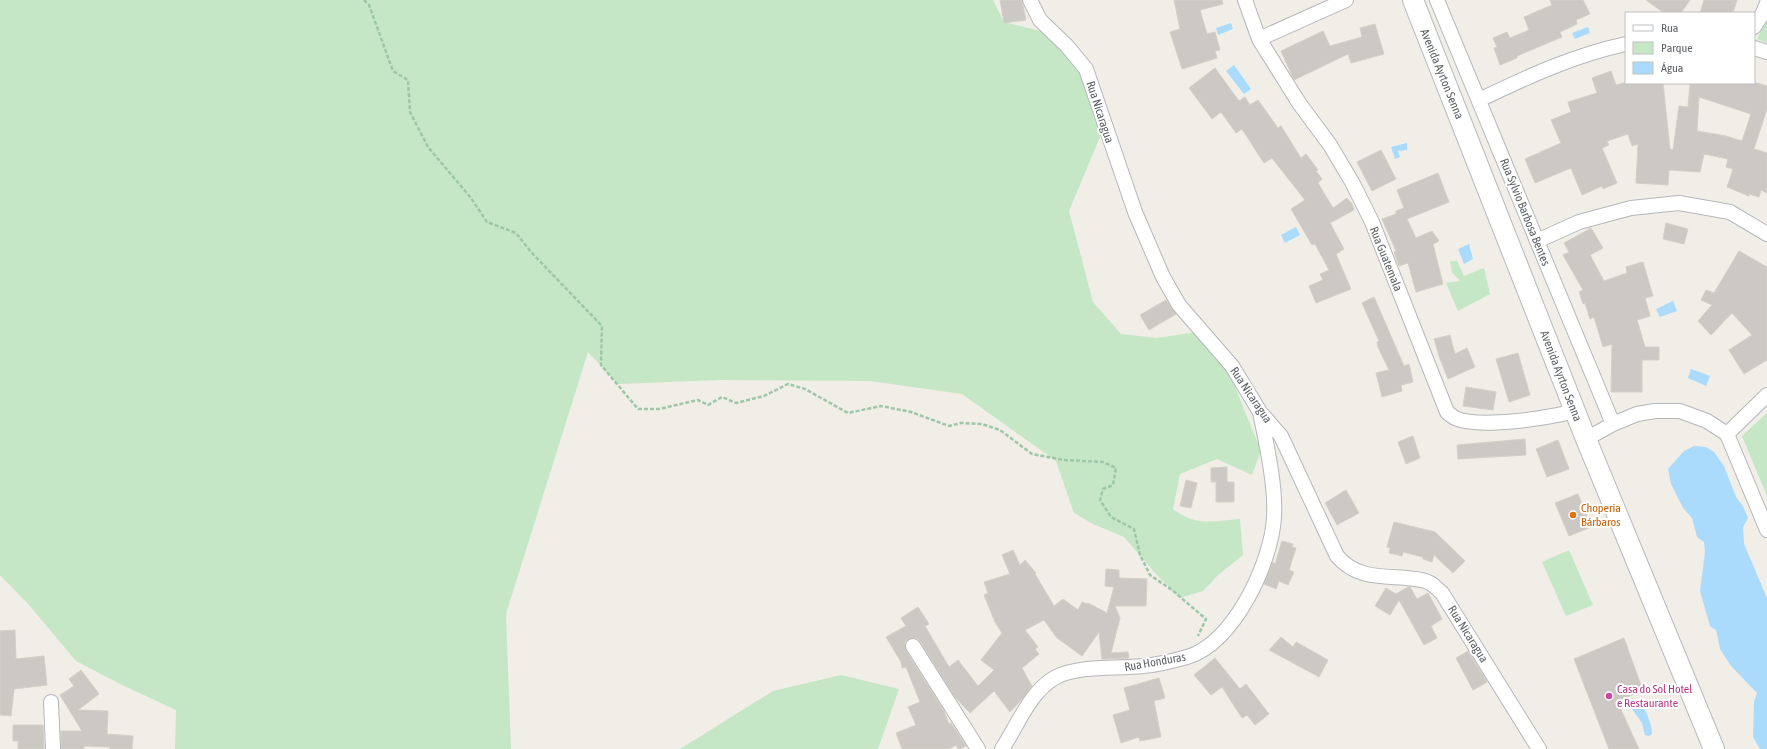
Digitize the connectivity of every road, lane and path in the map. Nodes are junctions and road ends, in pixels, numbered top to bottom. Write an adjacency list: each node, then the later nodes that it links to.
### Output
1 (364, 0): 25 (path)
2 (1030, 0): 19 (street, Rua Nicaragua)
3 (1245, 0): 10 (street, Rua Guatemala)
4 (1346, 0): 10 (street)
5 (1413, 0): 18 (main road, Avenida Ayrton Senna)
6 (1437, 0): 14 (street, Rua Sylvio Barbosa Bentes)
7 (1764, 0): 8 (street)
8 (1767, 3): 9 (street)
9 (1755, 25)
10 (1259, 38): 18 (street, Rua Guatemala)
11 (1625, 44): 14 (street)
12 (1755, 48): 13 (street)
13 (1767, 52)
14 (1479, 100): 16 (street, Rua Sylvio Barbosa Bentes)
15 (1767, 234): 16 (street)
16 (1537, 241): 20 (street, Rua Sylvio Barbosa Bentes)
17 (1767, 395): 21 (street)
18 (1575, 411): 22 (main road, Avenida Ayrton Senna)
19 (1260, 412): 25 (street, Rua Honduras); 30 (street, Rua Nicaragua)
20 (1613, 424): 21 (street); 22 (street)
21 (1727, 434): 23 (street)
22 (1586, 439): 31 (main road, Avenida Ayrton Senna)
23 (1766, 523)
24 (913, 646): 28 (street)
25 (1189, 657): 29 (street, Rua Honduras)
26 (51, 702): 27 (street)
27 (54, 749)
28 (978, 749)
29 (1002, 749)
30 (1539, 749)
31 (1714, 749)

